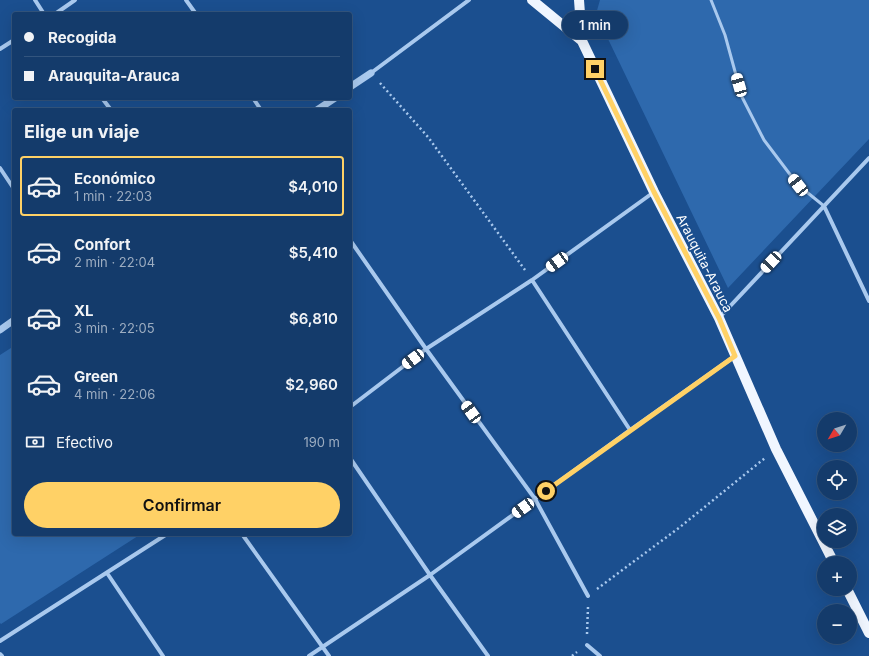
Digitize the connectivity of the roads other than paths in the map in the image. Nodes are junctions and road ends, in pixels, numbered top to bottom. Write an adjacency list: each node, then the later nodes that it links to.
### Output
1 (35, 0): 8 (street)
2 (75, 0): 9 (street)
3 (186, 0): 10 (street)
4 (469, 0): 14 (street)
5 (532, 0): 12 (main road)
6 (579, 0): 12 (main road)
7 (711, 0): 22 (lane)
8 (43, 12)
9 (58, 12)
10 (195, 12)
11 (12, 41): 13 (street)
12 (582, 41): 21 (main road, Arauquita-Arauca)
13 (0, 49)
14 (371, 73): 15 (street)
15 (352, 86)
16 (331, 100): 17 (street)
17 (320, 108)
18 (869, 158): 22 (street)
19 (0, 168): 20 (street)
20 (12, 186)
21 (654, 192): 24 (street); 26 (main road, Arauquita-Arauca)
22 (824, 206): 25 (street); 26 (street)
23 (352, 243): 29 (street)
24 (532, 280): 29 (street); 32 (street)
25 (869, 301)
26 (719, 318): 30 (main road, Arauquita-Arauca)
27 (12, 321): 28 (street)
28 (0, 330)
29 (426, 349): 31 (street); 34 (street)
30 (735, 356): 32 (street); 37 (main road, Arauquita-Arauca)
31 (352, 405)
32 (630, 430): 34 (street)
33 (352, 461): 39 (street)
34 (535, 499): 39 (street); 40 (street)
35 (164, 536): 38 (street)
36 (243, 536): 45 (street)
37 (830, 556)
38 (107, 573): 43 (street); 46 (street)
39 (430, 575): 45 (street); 49 (street)
40 (588, 596)
41 (850, 596): 42 (main road)
42 (869, 633)
43 (0, 641)
44 (587, 645): 50 (street)
45 (323, 647): 47 (street); 48 (street)
46 (163, 656)
47 (309, 656)
48 (329, 656)
49 (488, 656)
50 (600, 656)

